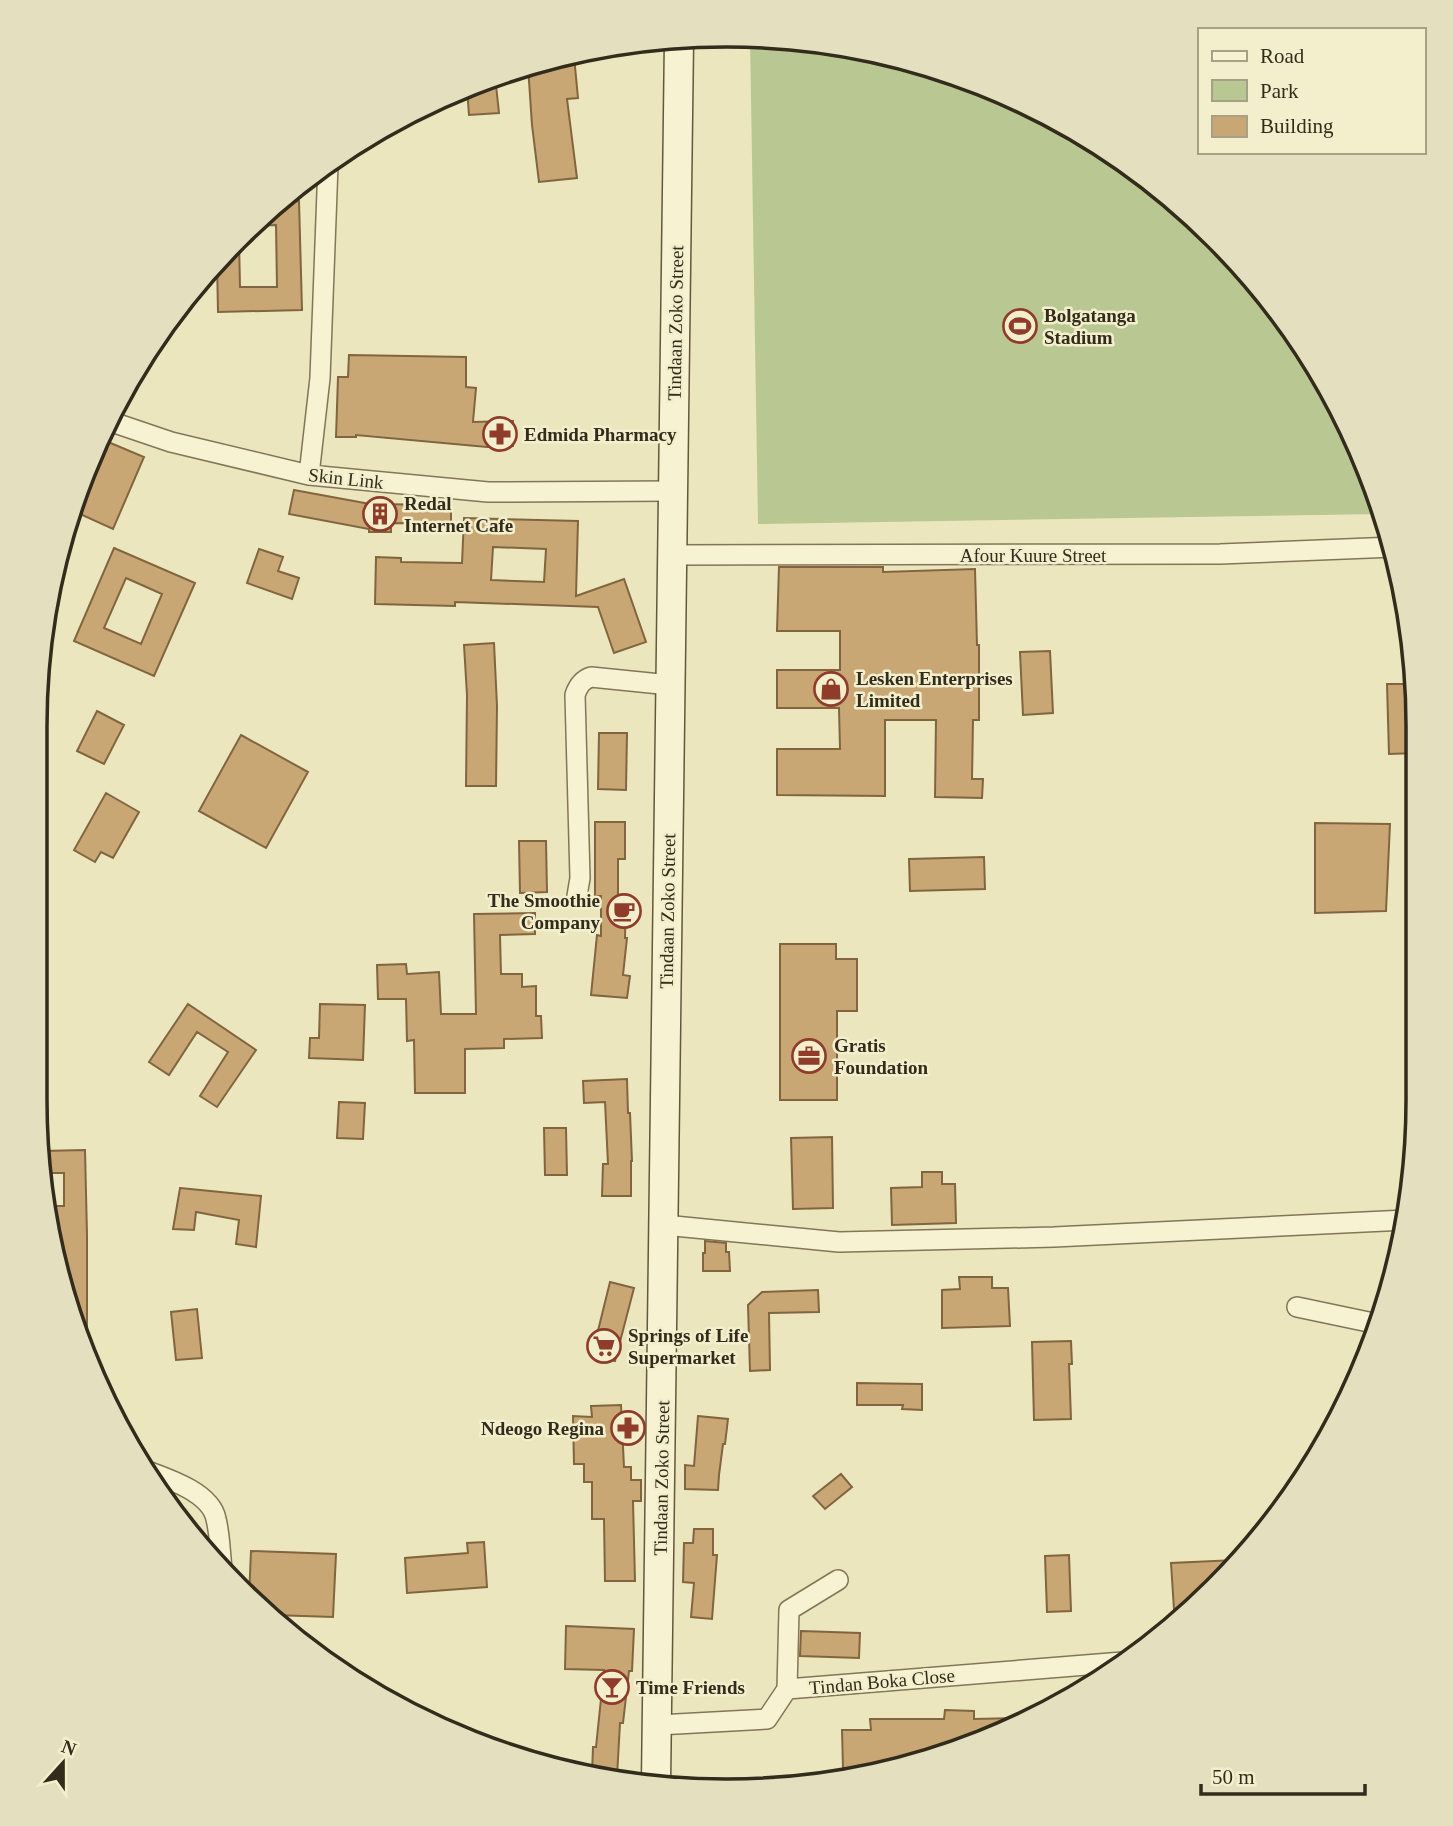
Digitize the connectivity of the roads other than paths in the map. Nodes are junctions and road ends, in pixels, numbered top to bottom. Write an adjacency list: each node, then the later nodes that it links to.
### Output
1 (678, 49): 5 (main road, Tindaan Zoko Street)
2 (328, 178): 4 (street)
3 (118, 424): 4 (street, Skin Link)
4 (309, 475): 5 (street, Skin Link)
5 (673, 491): 7 (main road, Tindaan Zoko Street)
6 (1382, 547): 7 (street, Afour Kuure Street)
7 (672, 555): 8 (main road, Tindaan Zoko Street)
8 (670, 685): 9 (street); 11 (main road, Tindaan Zoko Street)
9 (577, 896)
10 (1395, 1221): 11 (street)
11 (664, 1225): 19 (main road, Tindaan Zoko Street)
12 (1297, 1307): 13 (street)
13 (1368, 1322)
14 (162, 1477): 15 (street)
15 (220, 1551)
16 (838, 1580): 18 (street)
17 (1105, 1663): 18 (street, Tindan Boka Close)
18 (787, 1689): 19 (street, Tindan Boka Close)
19 (658, 1725): 20 (main road, Tindaan Zoko Street)
20 (656, 1775)

